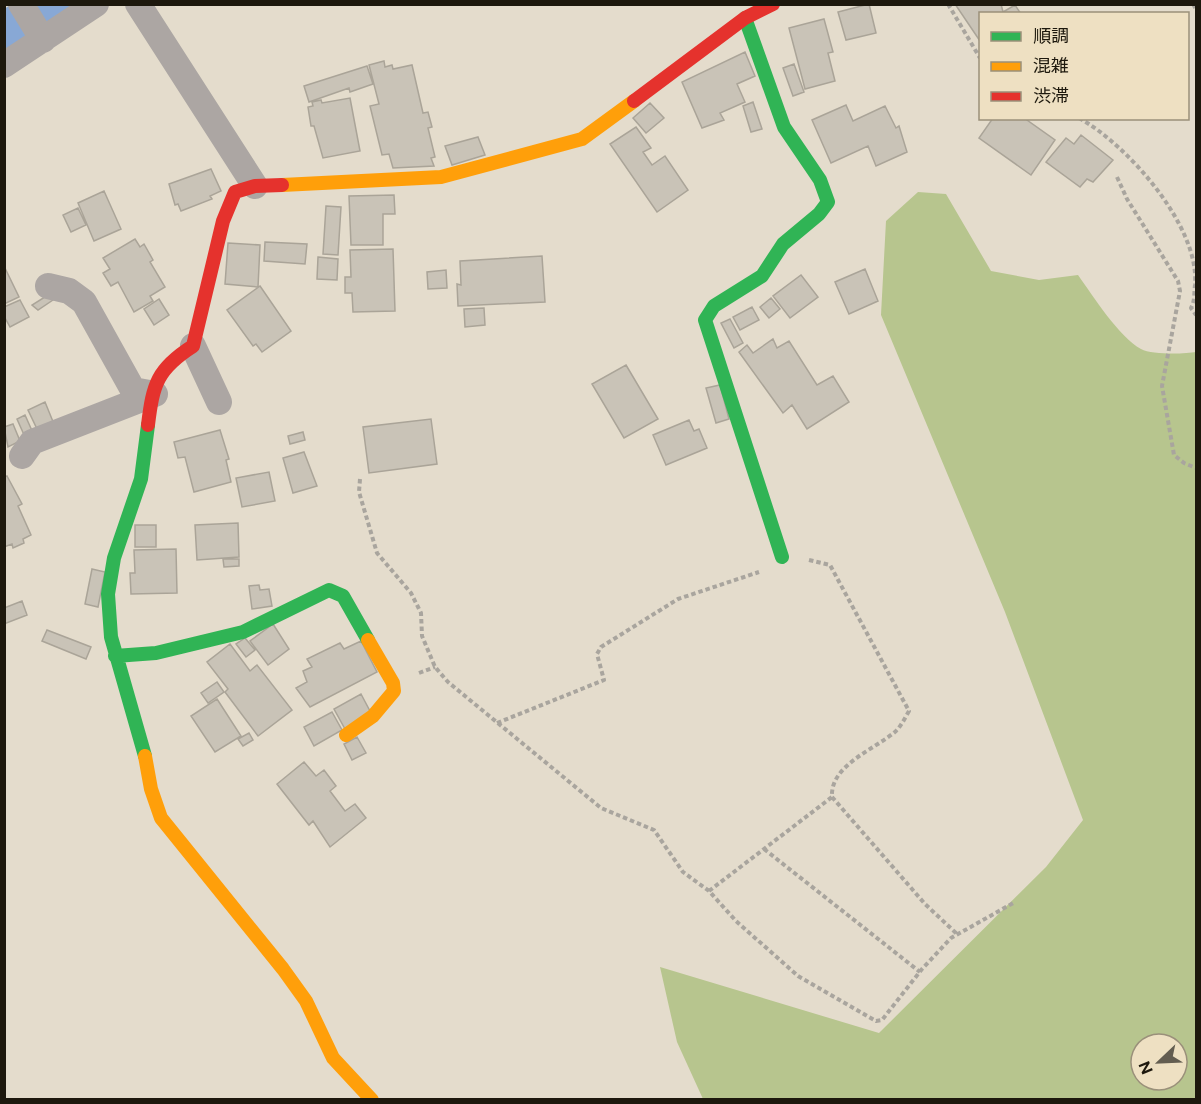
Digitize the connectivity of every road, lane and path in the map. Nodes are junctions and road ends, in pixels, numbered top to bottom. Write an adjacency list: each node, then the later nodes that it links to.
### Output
1 (21, 4): 9 (street)
2 (96, 4): 9 (street)
3 (138, 4): 14 (street)
4 (773, 4): 8 (street)
5 (948, 4): 10 (path)
6 (1193, 4): 7 (path)
7 (1197, 9)
8 (745, 18): 14 (street); 23 (street)
9 (40, 35): 11 (street)
10 (979, 55)
11 (4, 65)
12 (1082, 120): 16 (path)
13 (1117, 177): 21 (path)
14 (255, 186): 17 (street)
15 (48, 286): 18 (street)
16 (1197, 315)
17 (193, 346): 18 (street); 19 (street)
18 (155, 394): 20 (street); 24 (street)
19 (219, 402)
20 (22, 456)
21 (1197, 468)
22 (360, 478): 25 (path)
23 (782, 557): 25 (path); 27 (path)
24 (115, 656): 26 (street); 33 (street)
25 (497, 723): 29 (path)
26 (346, 735)
27 (832, 797): 28 (path); 31 (path)
28 (764, 849): 29 (path); 32 (path)
29 (709, 891): 32 (path)
30 (1015, 902): 31 (path)
31 (957, 934): 32 (path)
32 (920, 972)
33 (372, 1100)

